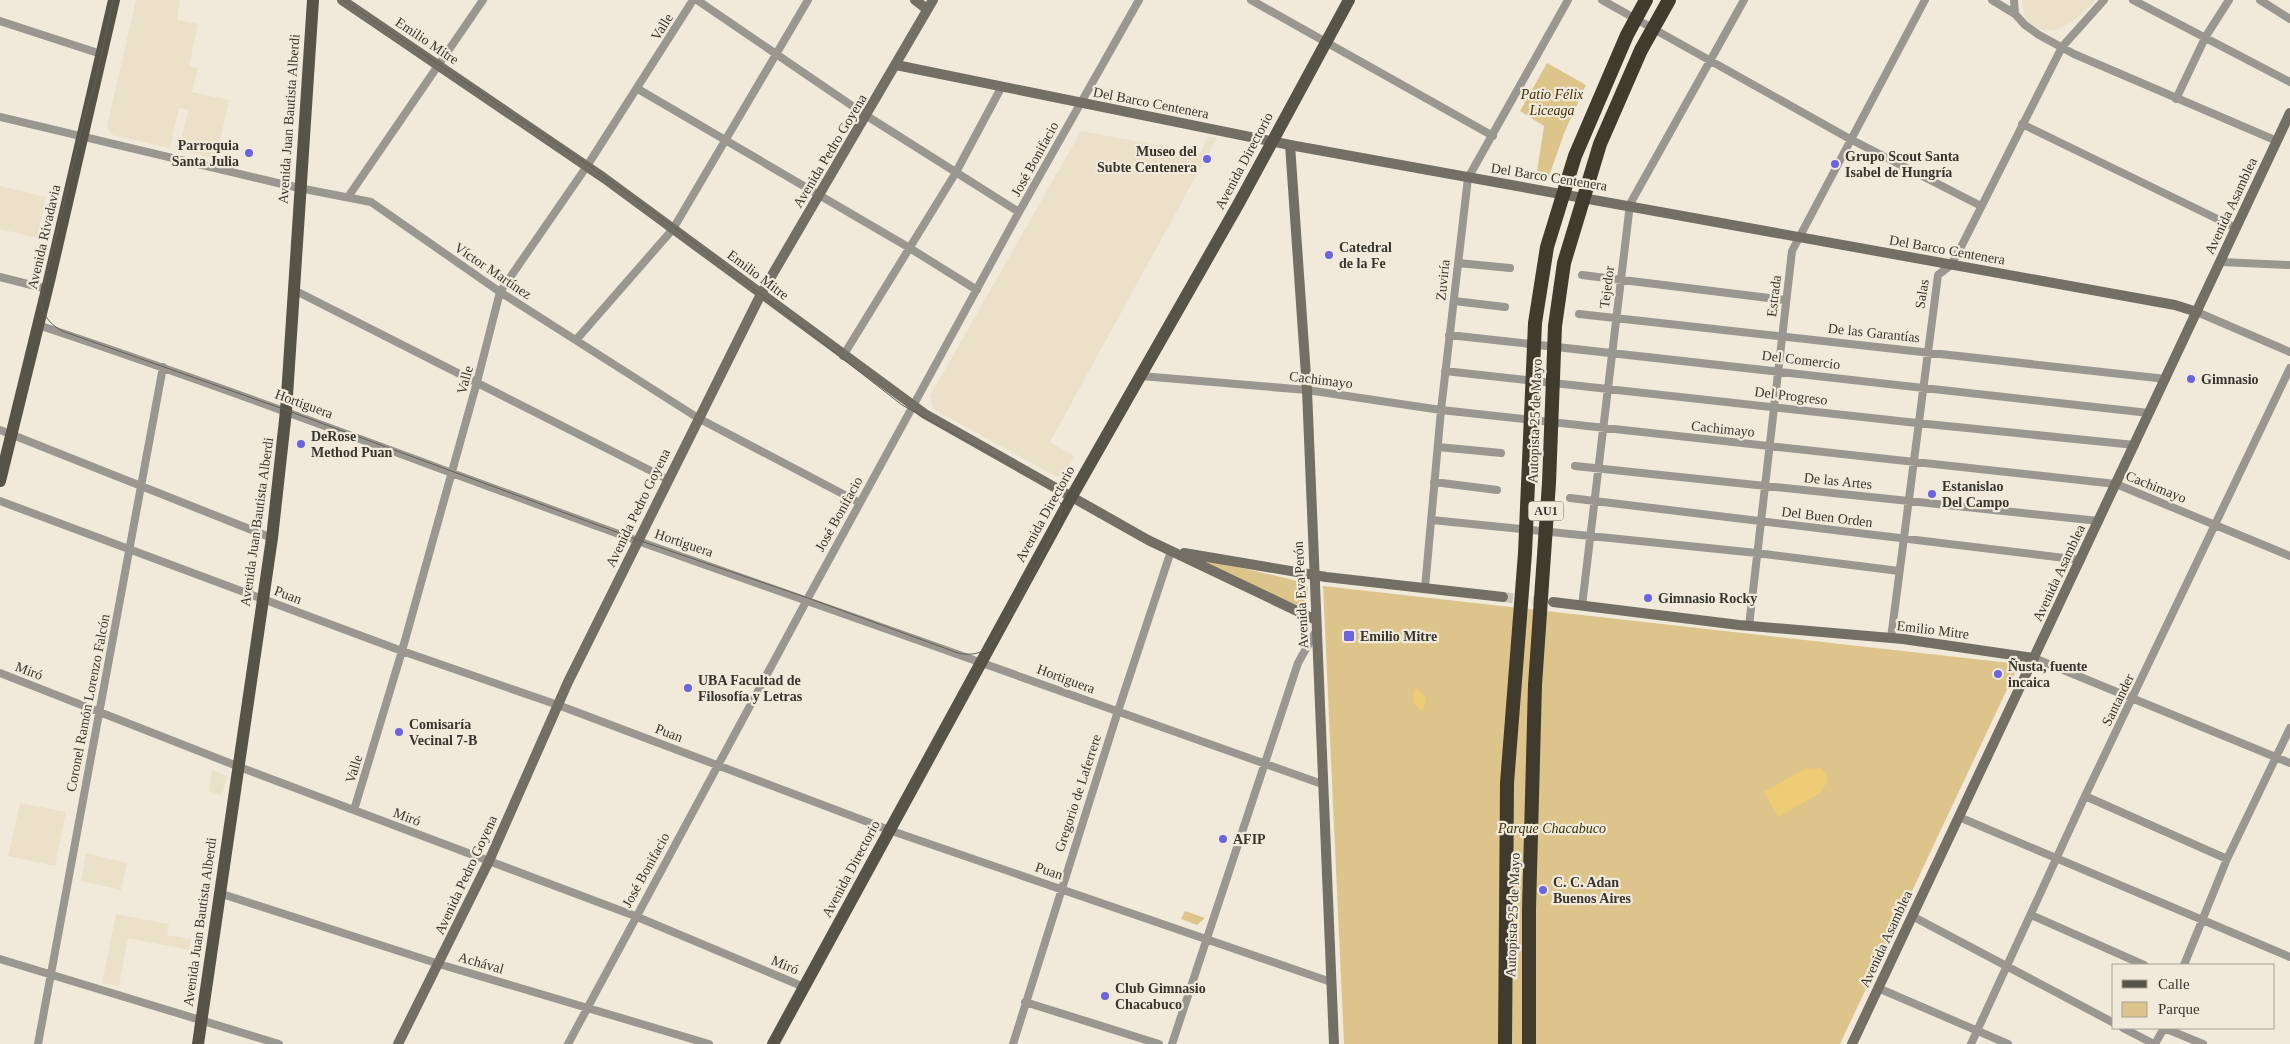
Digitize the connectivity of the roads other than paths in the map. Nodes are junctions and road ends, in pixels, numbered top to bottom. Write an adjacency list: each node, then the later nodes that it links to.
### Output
1 (114, 0): 30 (main road, Avenida Rivadavia)
2 (313, 0): 54 (main road, Avenida Juan Bautista Alberdi)
3 (342, 0): 33 (street, Emilio Mitre)
4 (483, 0): 33 (street)
5 (695, 0): 31 (street); 37 (street, Valle)
6 (808, 0): 31 (street)
7 (915, 0): 23 (street)
8 (1139, 0): 39 (street, José Bonifacio)
9 (1251, 0): 28 (street)
10 (1348, 0): 28 (main road, Avenida Directorio)
11 (1568, 0): 45 (street, Zuviría)
12 (1602, 0): 32 (street)
13 (1646, 0): 214 (highway, Autopista 25 de Mayo / AU1, bridge)
14 (1669, 0): 215 (highway, Autopista 25 de Mayo / AU1, bridge)
15 (1744, 0): 32 (street, Tejedor)
16 (1925, 0): 46 (street, Estrada)
17 (1992, 0): 24 (street)
18 (2014, 0): 24 (street)
19 (2104, 0): 29 (street, Salas)
20 (2133, 0): 27 (street)
21 (2229, 0): 27 (street)
22 (2260, 0): 25 (street)
23 (930, 4): 34 (street, Avenida Pedro Goyena)
24 (2015, 14): 29 (street)
25 (2290, 19)
26 (0, 21): 30 (street)
27 (2206, 36): 35 (street); 38 (street)
28 (1325, 42): 45 (street); 48 (main road, Avenida Directorio)
29 (2062, 47): 38 (street); 43 (street, Salas)
30 (101, 54): 44 (main road, Avenida Rivadavia)
31 (776, 54): 41 (street); 47 (street)
32 (1711, 60): 46 (street); 57 (street, Tejedor)
33 (438, 65): 51 (street, Emilio Mitre); 56 (street)
34 (896, 65): 36 (street, Del Barco Centenera); 41 (street, Avenida Pedro Goyena)
35 (2290, 82)
36 (1001, 88): 39 (street, Del Barco Centenera); 52 (street)
37 (638, 89): 47 (street); 51 (street, Valle)
38 (2176, 99): 49 (street)
39 (1081, 103): 48 (street, Del Barco Centenera); 59 (street, José Bonifacio)
40 (2290, 113): 49 (street, Avenida Asamblea)
41 (867, 116): 52 (street); 55 (street, Avenida Pedro Goyena)
42 (0, 117): 44 (street, Víctor Martínez)
43 (2022, 124): 58 (street, Salas); 60 (street)
44 (82, 136): 54 (street, Víctor Martínez); 72 (main road, Avenida Rivadavia)
45 (1492, 136): 53 (street, Zuviría)
46 (1850, 138): 58 (street); 62 (street, Estrada)
47 (725, 140): 55 (street); 61 (street)
48 (1272, 141): 50 (street, Del Barco Centenera); 95 (main road, Avenida Directorio)
49 (2277, 141): 60 (street, Avenida Asamblea)
50 (1290, 144): 53 (street, Del Barco Centenera); 100 (street, Avenida Eva Perón)
51 (587, 166): 61 (street, Emilio Mitre); 75 (street, Valle)
52 (955, 174): 59 (street); 63 (street)
53 (1468, 178): 57 (street, Del Barco Centenera); 65 (street, Zuviría)
54 (299, 188): 56 (street, Víctor Martínez); 73 (main road, Avenida Juan Bautista Alberdi)
55 (819, 196): 63 (street); 76 (street, Avenida Pedro Goyena)
56 (348, 197): 75 (street, Víctor Martínez)
57 (1630, 204): 62 (street, Del Barco Centenera); 71 (street, Tejedor)
58 (1981, 206): 66 (street, Salas)
59 (1019, 212): 74 (street, José Bonifacio)
60 (2236, 228): 64 (street, Avenida Asamblea)
61 (673, 229): 76 (street, Emilio Mitre); 86 (street)
62 (1798, 237): 66 (street, Del Barco Centenera); 77 (street, Estrada)
63 (908, 247): 74 (street); 90 (street)
64 (2221, 262): 67 (street); 80 (street, Avenida Asamblea)
65 (1458, 263): 68 (street); 78 (street, Zuviría)
66 (1951, 265): 80 (street, Del Barco Centenera); 87 (street, Salas)
67 (2290, 265)
68 (1510, 268)
69 (1582, 275): 71 (street)
70 (0, 277): 72 (street)
71 (1620, 279): 77 (street); 82 (street, Tejedor)
72 (47, 289): 83 (main road, Avenida Rivadavia)
73 (294, 290): 97 (street); 104 (main road, Avenida Juan Bautista Alberdi)
74 (977, 290): 101 (street, José Bonifacio)
75 (500, 292): 86 (street, Víctor Martínez); 97 (street, Valle)
76 (761, 294): 90 (street, Emilio Mitre); 106 (street, Avenida Pedro Goyena)
77 (1786, 300): 85 (street, Estrada)
78 (1454, 301): 79 (street); 84 (street, Zuviría)
79 (1505, 307)
80 (2197, 312): 88 (street); 96 (street, Avenida Asamblea)
81 (1579, 314): 82 (street, De las Garantías)
82 (1616, 318): 85 (street, De las Garantías); 89 (street, Tejedor)
83 (38, 325): 91 (street, Hortiguera); 109 (main road, Avenida Rivadavia)
84 (1449, 335): 89 (street, Del Comercio); 94 (street, Zuviría)
85 (1782, 336): 87 (street, De las Garantías); 93 (street, Estrada)
86 (576, 340): 106 (street, Víctor Martínez)
87 (1926, 351): 96 (street, De las Garantías); 99 (street, Salas)
88 (2290, 352)
89 (1611, 353): 93 (street, Del Comercio); 98 (street, Tejedor)
90 (843, 356): 101 (street, Emilio Mitre)
91 (164, 367): 104 (street, Hortiguera); 123 (street, Coronel Ramón Lorenzo Falcón)
92 (2290, 368): 134 (street, Santander)
93 (1778, 370): 99 (street, Del Comercio); 102 (street, Estrada)
94 (1446, 371): 98 (street, Del Progreso); 103 (street, Zuviría)
95 (1141, 376): 100 (street, Cachimayo); 125 (main road, Avenida Directorio)
96 (2166, 379): 105 (street, Avenida Asamblea)
97 (477, 382): 117 (street, Valle); 119 (street)
98 (1607, 388): 102 (street, Del Progreso); 108 (street, Tejedor)
99 (1922, 388): 105 (street, Del Comercio); 107 (street, Salas)
100 (1307, 390): 103 (street, Cachimayo); 145 (street, Avenida Eva Perón)
101 (913, 406): 125 (street, Emilio Mitre); 130 (street, José Bonifacio)
102 (1774, 406): 107 (street, Del Progreso); 111 (street, Estrada)
103 (1441, 410): 108 (street, Cachimayo); 112 (street, Zuviría)
104 (286, 411): 117 (street, Hortiguera); 135 (main road, Avenida Juan Bautista Alberdi)
105 (2149, 414): 110 (street, Avenida Asamblea)
106 (698, 418): 119 (street, Avenida Pedro Goyena); 130 (street, Víctor Martínez)
107 (1917, 423): 110 (street, Del Progreso); 114 (street, Salas)
108 (1602, 428): 111 (street, Cachimayo); 116 (street, Tejedor)
109 (6, 432): 118 (main road, Avenida Rivadavia); 123 (street)
110 (2135, 445): 121 (street, Avenida Asamblea)
111 (1769, 446): 114 (street, Cachimayo); 122 (street, Estrada)
112 (1438, 447): 113 (street); 120 (street, Zuviría)
113 (1502, 453)
114 (1912, 462): 121 (street, Cachimayo); 129 (street, Salas)
115 (1575, 466): 116 (street, De las Artes)
116 (1598, 469): 122 (street, De las Artes); 127 (street, Tejedor)
117 (452, 472): 138 (street, Hortiguera); 156 (street, Valle)
118 (0, 480)
119 (667, 480): 138 (street, Avenida Pedro Goyena)
120 (1434, 482): 124 (street); 131 (street, Zuviría)
121 (2116, 484): 133 (street, Avenida Asamblea); 134 (street, Cachimayo)
122 (1765, 486): 129 (street, De las Artes); 132 (street, Estrada)
123 (142, 487): 135 (street); 139 (street, Coronel Ramón Lorenzo Falcón)
124 (1497, 490)
125 (1072, 496): 140 (street, Emilio Mitre); 158 (main road, Avenida Directorio)
126 (1570, 498): 127 (street, Del Buen Orden)
127 (1594, 501): 132 (street, Del Buen Orden); 136 (street, Tejedor)
128 (0, 502): 139 (street, Puan)
129 (1908, 502): 133 (street, De las Artes); 137 (street, Salas)
130 (860, 503): 149 (street, José Bonifacio)
131 (1432, 520): 136 (street); 146 (street, Zuviría)
132 (1761, 521): 137 (street, Del Buen Orden); 141 (street, Estrada)
133 (2099, 521): 143 (street, Avenida Asamblea)
134 (2215, 525): 142 (street, Cachimayo); 160 (street, Santander)
135 (272, 538): 148 (main road, Avenida Juan Bautista Alberdi)
136 (1589, 538): 141 (street); 151 (street, Tejedor)
137 (1903, 539): 143 (street, Del Buen Orden); 144 (street, Salas)
138 (637, 540): 149 (street, Hortiguera); 161 (street, Avenida Pedro Goyena)
139 (130, 549): 148 (street, Puan); 162 (street, Coronel Ramón Lorenzo Falcón)
140 (1170, 551): 145 (street, Emilio Mitre); 152 (street, Emilio Mitre); 163 (street, Gregorio de Laferrere)
141 (1757, 554): 144 (street); 153 (street, Estrada)
142 (2290, 556)
143 (2080, 560): 157 (street, Avenida Asamblea)
144 (1899, 571): 155 (street, Salas)
145 (1313, 576): 146 (street, Emilio Mitre); 152 (street, Avenida Eva Perón)
146 (1425, 588): 147 (street, Emilio Mitre)
147 (1503, 597)
148 (262, 598): 156 (street, Puan); 169 (main road, Avenida Juan Bautista Alberdi)
149 (807, 599): 158 (street, Hortiguera); 168 (street, José Bonifacio)
150 (1553, 602): 151 (street, Emilio Mitre)
151 (1582, 606): 153 (street, Emilio Mitre)
152 (1316, 620): 154 (street, Avenida Eva Perón)
153 (1749, 626): 155 (street, Emilio Mitre)
154 (1316, 631): 167 (street); 170 (street, Avenida Eva Perón)
155 (1891, 638): 157 (street, Emilio Mitre)
156 (402, 651): 161 (street, Puan); 172 (street, Valle)
157 (2034, 658): 160 (street, Emilio Mitre); 173 (street, Avenida Asamblea)
158 (981, 662): 163 (street, Hortiguera); 174 (main road, Avenida Directorio)
159 (0, 673): 162 (street, Miró)
160 (2133, 697): 165 (street, Emilio Mitre); 171 (street, Santander)
161 (558, 705): 168 (street, Puan); 177 (street, Avenida Pedro Goyena)
162 (98, 711): 169 (street, Miró); 191 (street, Coronel Ramón Lorenzo Falcón)
163 (1118, 711): 167 (street, Hortiguera); 178 (street, Gregorio de Laferrere)
164 (2290, 728): 165 (street)
165 (2275, 757): 166 (street, Emilio Mitre); 175 (street)
166 (2290, 763)
167 (1265, 764): 170 (street, Hortiguera); 184 (street)
168 (718, 765): 174 (street, Puan); 180 (street, José Bonifacio)
169 (237, 766): 172 (street, Miró); 179 (main road, Avenida Juan Bautista Alberdi)
170 (1322, 784): 192 (street, Avenida Eva Perón)
171 (2085, 796): 175 (street); 176 (street, Santander)
172 (354, 810): 177 (street, Miró)
173 (1959, 817): 176 (street); 181 (street, Avenida Asamblea)
174 (890, 830): 178 (street, Puan); 193 (main road, Avenida Directorio)
175 (2227, 859): 183 (street)
176 (2057, 860): 182 (street, Santander); 183 (street)
177 (489, 862): 180 (street, Miró); 187 (street, Avenida Pedro Goyena)
178 (1061, 888): 184 (street, Puan); 195 (street, Gregorio de Laferrere)
179 (219, 893): 187 (street, Achával); 197 (main road, Avenida Juan Bautista Alberdi)
180 (635, 916): 193 (street, Miró); 196 (street, José Bonifacio)
181 (1912, 916): 190 (street); 194 (street, Avenida Asamblea)
182 (2030, 916): 188 (street); 190 (street, Santander)
183 (2202, 920): 185 (street); 189 (street)
184 (1206, 940): 192 (street, Puan); 213 (street)
185 (2290, 957)
186 (0, 959): 191 (street)
187 (439, 964): 196 (street, Achával); 207 (street, Avenida Pedro Goyena)
188 (2142, 964)
189 (2184, 964)
190 (2007, 965): 198 (street); 202 (street, Santander)
191 (51, 974): 197 (street); 204 (street, Coronel Ramón Lorenzo Falcón)
192 (1331, 982): 203 (street, Avenida Eva Perón)
193 (804, 987): 210 (main road, Avenida Directorio)
194 (1878, 988): 202 (street); 216 (street, Avenida Asamblea)
195 (1025, 1002): 211 (street, Gregorio de Laferrere); 212 (street)
196 (587, 1007): 208 (street, José Bonifacio); 209 (street, Achával)
197 (201, 1021): 205 (main road, Avenida Juan Bautista Alberdi); 206 (street)
198 (2112, 1022)
199 (2125, 1029): 219 (street)
200 (2163, 1029): 219 (street)
201 (2166, 1029): 220 (street)
202 (1977, 1031): 217 (street, Santander); 218 (street)
203 (1333, 1042)
204 (38, 1044)
205 (198, 1044)
206 (279, 1044)
207 (398, 1044)
208 (568, 1044)
209 (709, 1044)
210 (773, 1044)
211 (1013, 1044)
212 (1159, 1044)
213 (1172, 1044)
214 (1506, 1044)
215 (1529, 1044)
216 (1852, 1044)
217 (1971, 1044)
218 (2008, 1044)
219 (2154, 1044)
220 (2203, 1044)

